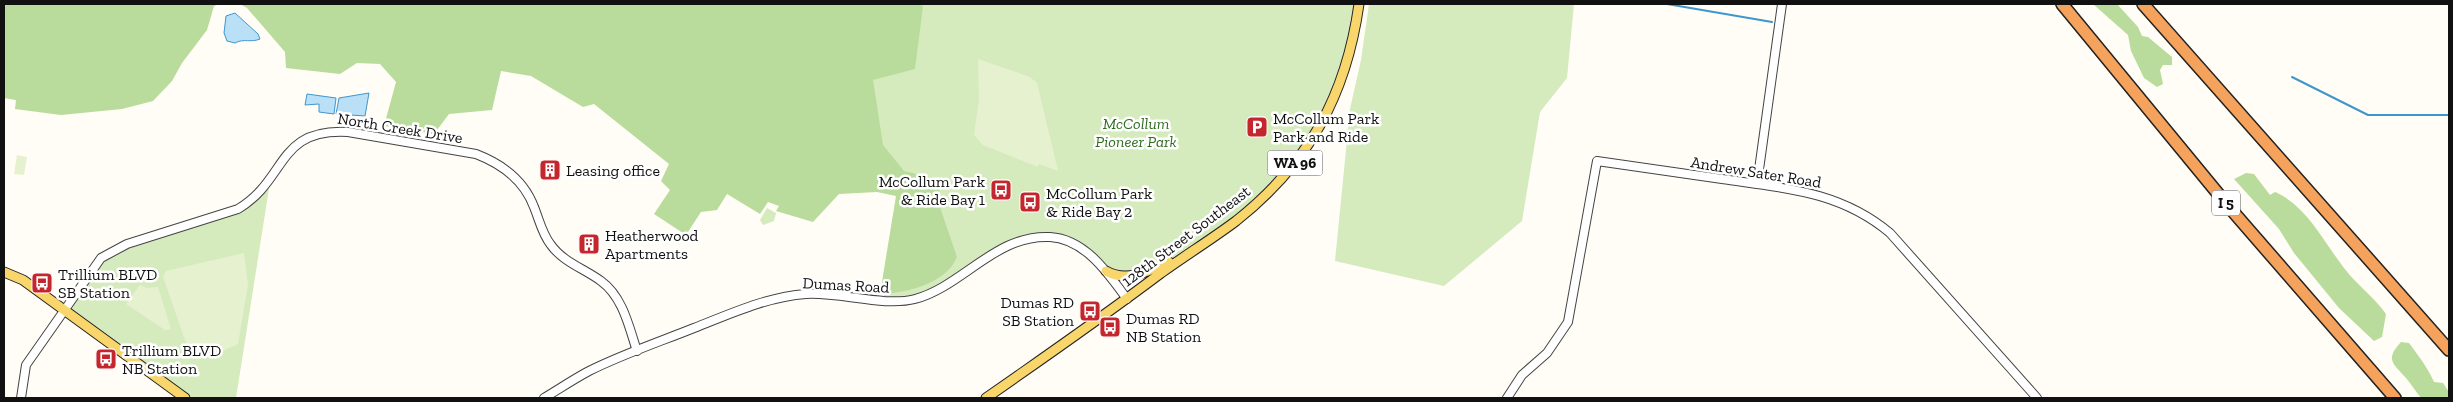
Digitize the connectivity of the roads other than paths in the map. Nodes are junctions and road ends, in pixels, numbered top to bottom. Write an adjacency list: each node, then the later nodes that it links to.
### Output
1 (1359, 4): 6 (main road, 128th Street Southeast / WA 96)
2 (1782, 4): 5 (street)
3 (2062, 4): 19 (highway, I 5)
4 (2143, 4): 11 (highway)
5 (1757, 184): 17 (street, Andrew Sater Road); 18 (street, Andrew Sater Road)
6 (1186, 256): 8 (main road); 9 (main road, 128th Street Southeast / WA 96)
7 (4, 272): 10 (main road)
8 (1106, 272): 9 (street, Dumas Road); 12 (street, Dumas Road)
9 (1127, 299): 16 (main road, 128th Street Southeast / WA 96)
10 (64, 311): 12 (street, North Creek Drive); 13 (street, North Creek Drive); 14 (main road)
11 (2449, 350)
12 (637, 351): 15 (street, Dumas Road)
13 (21, 398)
14 (185, 398)
15 (544, 398)
16 (986, 398)
17 (1507, 398)
18 (2037, 398)
19 (2395, 398)

